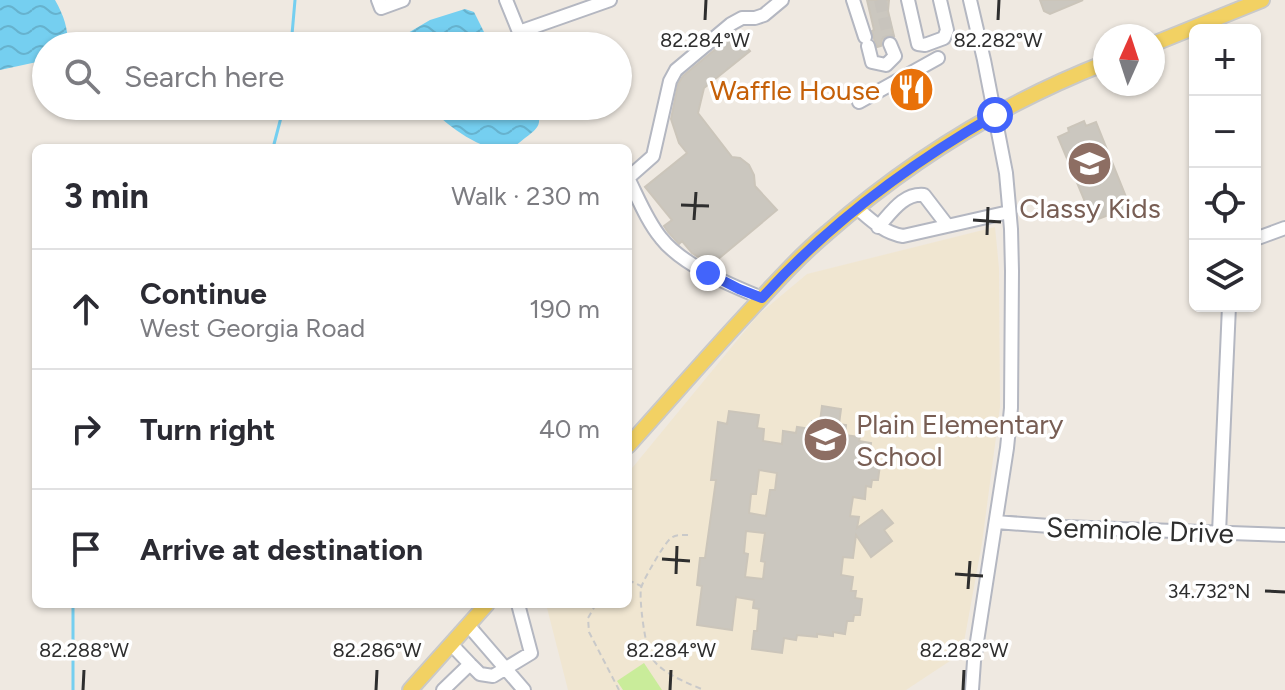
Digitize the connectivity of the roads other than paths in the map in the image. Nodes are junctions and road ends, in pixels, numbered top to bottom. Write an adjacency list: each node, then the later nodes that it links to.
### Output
1 (378, 0): 2 (street)
2 (403, 0)
3 (506, 0): 4 (street)
4 (610, 0)
5 (782, 0): 17 (street)
6 (855, 0): 12 (street)
7 (908, 0): 8 (street)
8 (940, 0)
9 (970, 0): 16 (street)
10 (1262, 0): 11 (main road)
11 (1165, 39)
12 (890, 44)
13 (938, 58): 15 (street)
14 (1093, 68): 16 (main road)
15 (859, 102)
16 (995, 115): 19 (main road); 20 (street)
17 (632, 174)
18 (632, 185): 25 (street)
19 (857, 208): 22 (street); 25 (main road)
20 (1009, 212): 21 (street); 28 (street)
21 (947, 225): 22 (street); 22 (street)
22 (878, 227)
23 (1285, 228): 24 (street)
24 (1261, 237)
25 (762, 298): 27 (main road)
26 (1229, 312): 29 (street)
27 (632, 442)
28 (996, 522): 29 (street, Seminole Drive); 40 (street)
29 (1219, 533): 30 (street, Seminole Drive)
30 (1285, 535)
31 (483, 608): 33 (main road)
32 (519, 608): 36 (street)
33 (468, 625): 34 (main road); 36 (street)
34 (451, 644): 35 (street); 37 (main road)
35 (470, 664): 36 (street); 38 (street)
36 (505, 669): 39 (street)
37 (410, 690)
38 (443, 690)
39 (524, 690)
40 (972, 690)

